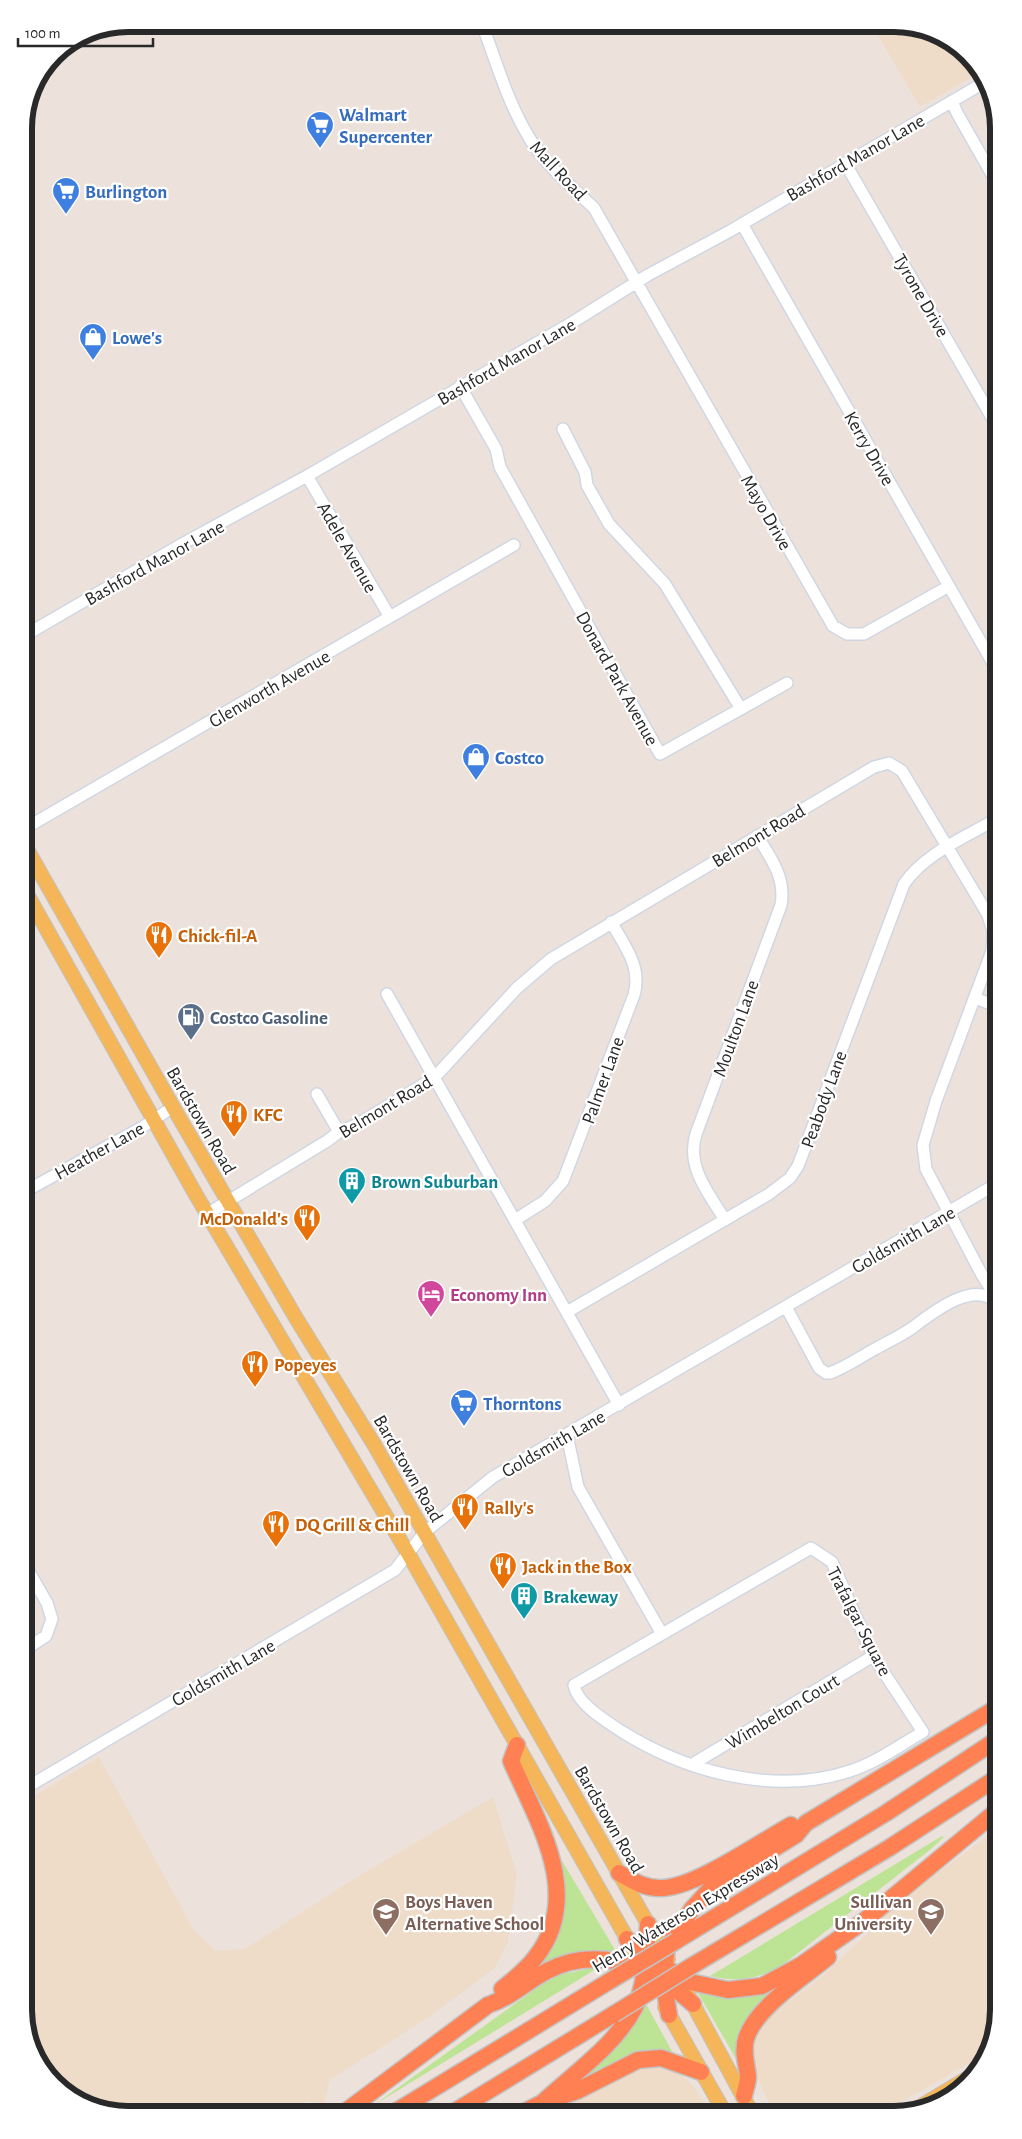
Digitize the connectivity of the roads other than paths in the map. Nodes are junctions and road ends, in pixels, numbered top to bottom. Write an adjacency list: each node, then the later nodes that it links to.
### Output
1 (485, 33): 7 (street, Mall Road)
2 (979, 85): 3 (street, Bashford Manor Lane)
3 (952, 101): 4 (street, Bashford Manor Lane); 5 (street)
4 (845, 163): 6 (street, Bashford Manor Lane); 9 (street, Tyrone Drive)
5 (989, 169)
6 (742, 224): 7 (street, Bashford Manor Lane); 13 (street, Kerry Drive)
7 (636, 283): 8 (street, Bashford Manor Lane); 13 (street, Mayo Drive)
8 (460, 386): 11 (street, Bashford Manor Lane); 18 (street, Donard Park Avenue)
9 (989, 412)
10 (563, 430): 18 (street)
11 (308, 476): 14 (street, Adele Avenue); 15 (street, Bashford Manor Lane)
12 (514, 545): 14 (street, Glenworth Avenue)
13 (949, 586): 16 (street, Kerry Drive)
14 (390, 617): 20 (street, Glenworth Avenue)
15 (33, 631)
16 (989, 656)
17 (787, 683): 18 (street)
18 (741, 709)
19 (989, 823): 22 (street, Peabody Lane)
20 (33, 824)
21 (757, 836): 22 (street, Belmont Road); 26 (street, Belmont Road); 42 (street, Moulton Lane)
22 (948, 847): 25 (street, Belmont Road); 42 (street, Peabody Lane)
23 (33, 859): 33 (main road, Bardstown Road)
24 (33, 904): 34 (main road)
25 (989, 918)
26 (611, 922): 31 (street, Belmont Road); 41 (street, Palmer Lane)
27 (989, 959): 29 (street, Belmont Road)
28 (387, 994): 31 (street)
29 (975, 998): 30 (street); 39 (street, Belmont Road)
30 (989, 1003)
31 (434, 1078): 35 (street, Belmont Road); 41 (street)
32 (317, 1094): 35 (street)
33 (173, 1107): 34 (street, Heather Lane); 38 (main road, Bardstown Road)
34 (154, 1119): 36 (street, Heather Lane); 40 (main road)
35 (339, 1132): 38 (street, Belmont Road)
36 (32, 1187)
37 (989, 1188): 39 (street, Goldsmith Lane)
38 (228, 1202): 40 (street, Belmont Road); 47 (main road, Bardstown Road)
39 (950, 1211): 43 (street, Belmont Road); 45 (street, Goldsmith Lane)
40 (207, 1214): 48 (main road)
41 (515, 1220): 46 (street)
42 (725, 1220): 46 (street, Peabody Lane)
43 (989, 1286)
44 (989, 1297): 45 (street)
45 (786, 1307): 49 (street, Goldsmith Lane)
46 (568, 1312): 49 (street)
47 (308, 1337): 48 (main road); 51 (main road, Bardstown Road)
48 (284, 1345): 52 (main road)
49 (619, 1405): 50 (street, Goldsmith Lane)
50 (567, 1435): 51 (street, Goldsmith Lane); 54 (street)
51 (425, 1532): 52 (street, Goldsmith Lane); 65 (main road, Bardstown Road)
52 (409, 1555): 58 (main road); 62 (street, Goldsmith Lane)
53 (32, 1577): 55 (street)
54 (662, 1634): 56 (street, Trafalgar Square); 60 (street, Trafalgar Square)
55 (32, 1645)
56 (873, 1656): 60 (street, Wimbelton Court); 60 (street, Trafalgar Square)
57 (989, 1713): 64 (highway)
58 (516, 1745): 68 (main road); 73 (highway)
59 (989, 1745): 79 (highway, Henry Watterson Expressway, bridge)
60 (691, 1765)
61 (989, 1783): 70 (highway)
62 (32, 1784)
63 (989, 1817): 66 (highway)
64 (806, 1823): 65 (highway); 70 (highway)
65 (620, 1873): 67 (main road, Bardstown Road)
66 (864, 1921): 70 (highway); 76 (highway)
67 (648, 1924): 69 (highway); 70 (main road, Bardstown Road)
68 (627, 1939): 69 (highway); 71 (main road)
69 (646, 1954): 70 (highway); 71 (highway)
70 (672, 1969): 71 (highway); 72 (highway); 74 (highway); 80 (highway, bridge)
71 (645, 1971): 73 (highway); 74 (main road); 77 (highway)
72 (693, 2004): 76 (main road)
73 (488, 2006): 78 (highway)
74 (669, 2014): 75 (main road)
75 (701, 2072): 77 (highway); 82 (main road)
76 (744, 2096): 83 (main road)
77 (542, 2103): 81 (highway)
78 (353, 2106)
79 (405, 2106)
80 (464, 2106)
81 (536, 2106)
82 (721, 2106)
83 (749, 2106)

